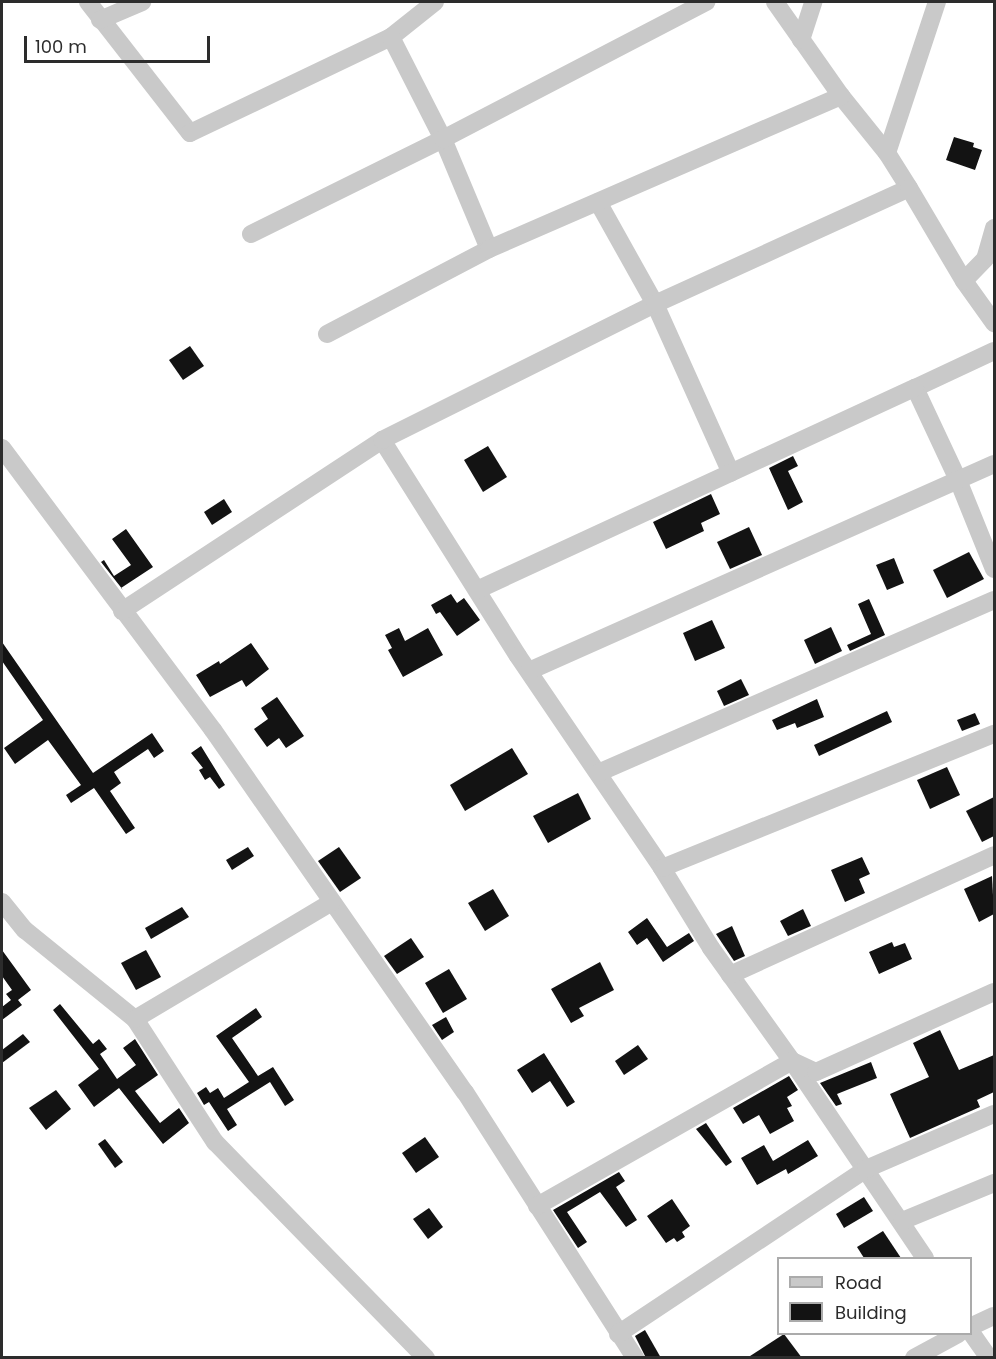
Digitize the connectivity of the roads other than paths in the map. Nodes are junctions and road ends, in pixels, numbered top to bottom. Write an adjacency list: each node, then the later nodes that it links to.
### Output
1 (88, 2): 8 (street)
2 (142, 2): 8 (street)
3 (436, 2): 9 (street)
4 (706, 2): 12 (street)
5 (775, 2): 10 (street)
6 (813, 2): 10 (street)
7 (937, 2): 13 (street)
8 (100, 20): 9 (street)
9 (391, 37): 12 (street)
10 (801, 40): 11 (street)
11 (840, 96): 13 (street); 15 (street)
12 (443, 139): 17 (street); 18 (street)
13 (886, 153): 14 (street)
14 (909, 188): 19 (street); 20 (street)
15 (598, 202): 18 (street); 20 (street)
16 (994, 228): 19 (street)
17 (250, 234)
18 (489, 249): 22 (street)
19 (964, 281): 21 (street)
20 (655, 304): 25 (street); 28 (street)
21 (994, 323)
22 (327, 334)
23 (994, 351): 24 (street)
24 (915, 388): 28 (street); 29 (street)
25 (382, 440): 31 (street); 33 (street)
26 (2, 448): 33 (street)
27 (994, 464): 29 (street)
28 (731, 473): 31 (street)
29 (958, 480): 30 (street); 34 (street)
30 (994, 569)
31 (477, 590): 34 (street)
32 (994, 600): 36 (street)
33 (122, 611): 40 (street)
34 (529, 671): 36 (street)
35 (994, 734): 38 (street)
36 (597, 773): 38 (street)
37 (994, 855): 41 (street)
38 (662, 868): 41 (street)
39 (2, 902): 43 (street)
40 (332, 902): 43 (street); 48 (street)
41 (730, 975): 44 (street)
42 (994, 992): 44 (street)
43 (135, 1019): 56 (street)
44 (792, 1061): 46 (street); 48 (street)
45 (994, 1114): 46 (street)
46 (866, 1169): 49 (street); 54 (street)
47 (994, 1183): 49 (street)
48 (537, 1206): 54 (street)
49 (902, 1221): 50 (street)
50 (924, 1257)
51 (994, 1316): 52 (street)
52 (972, 1328)
53 (972, 1332): 59 (street)
54 (618, 1334): 57 (street)
55 (956, 1335): 58 (street)
56 (426, 1358)
57 (635, 1358)
58 (914, 1358)
59 (989, 1358)

